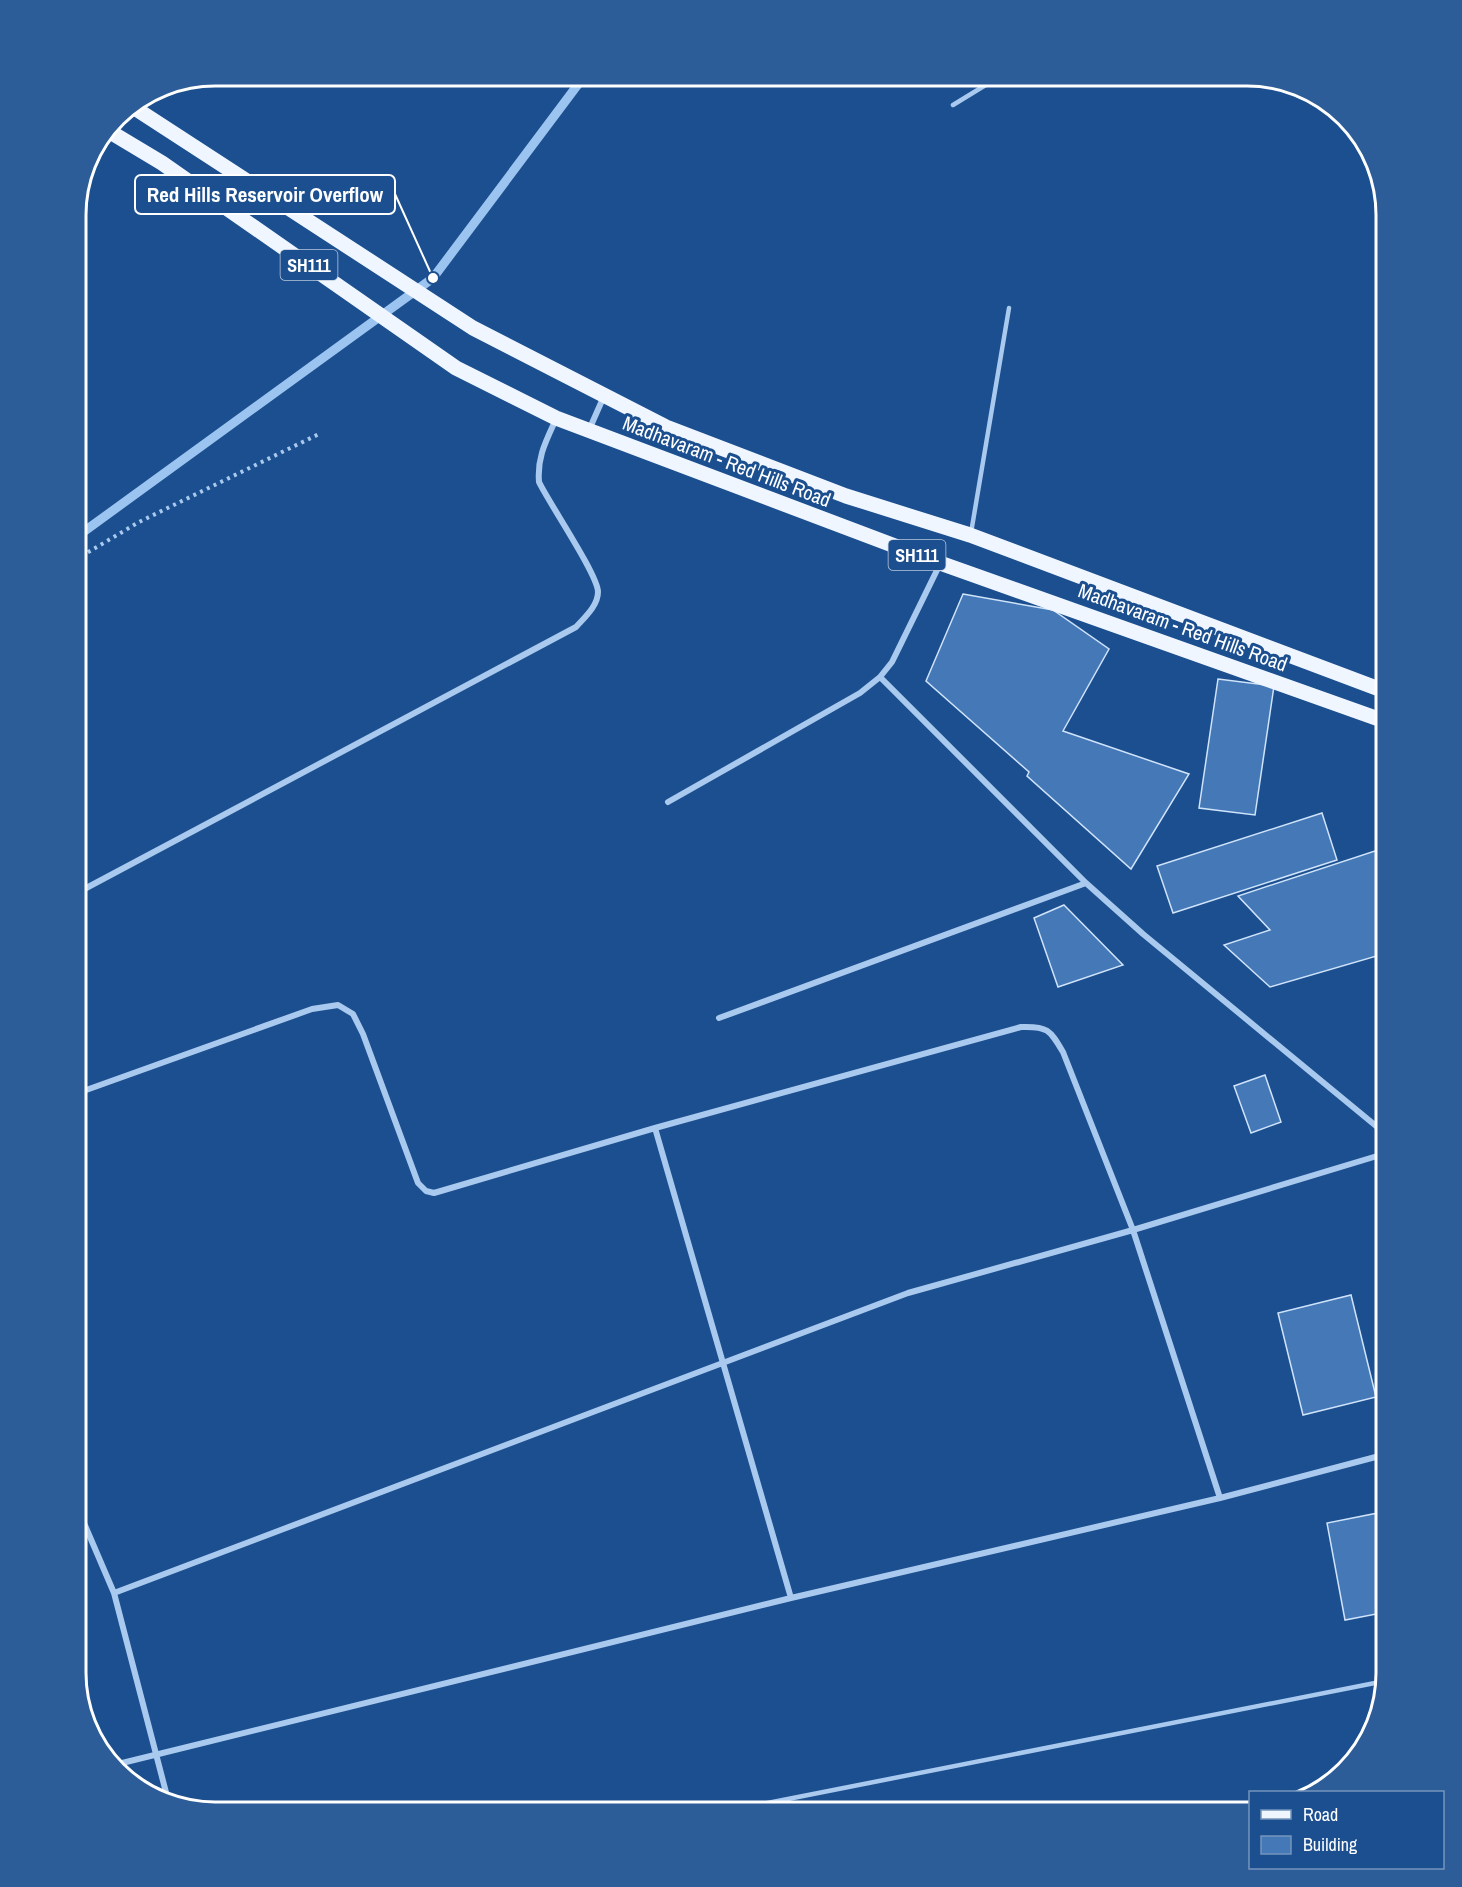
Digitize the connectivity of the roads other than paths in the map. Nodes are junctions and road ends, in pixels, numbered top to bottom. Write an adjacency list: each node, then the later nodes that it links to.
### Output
1 (984, 86): 2 (lane)
2 (953, 105)
3 (139, 110): 6 (main road, Madhavaram - Red Hills Road / SH111)
4 (114, 134): 7 (main road, Madhavaram - Red Hills Road / SH111)
5 (1009, 308): 9 (lane)
6 (605, 395): 8 (street); 9 (main road, Madhavaram - Red Hills Road / SH111)
7 (556, 418): 8 (main road, Madhavaram - Red Hills Road / SH111); 16 (street)
8 (588, 431): 10 (main road, Madhavaram - Red Hills Road / SH111)
9 (970, 535): 12 (main road, Madhavaram - Red Hills Road / SH111)
10 (940, 563): 11 (street); 13 (main road, Madhavaram - Red Hills Road / SH111)
11 (880, 677): 14 (street); 15 (street)
12 (1376, 688)
13 (1376, 718)
14 (668, 802)
15 (1086, 883): 17 (street); 19 (street)
16 (86, 888)
17 (719, 1018)
18 (86, 1090): 20 (street)
19 (1376, 1127)
20 (655, 1128): 22 (street); 23 (street)
21 (1376, 1156): 22 (street)
22 (1133, 1230): 23 (street); 25 (street)
23 (724, 1364): 27 (street); 28 (street)
24 (1376, 1457): 25 (street)
25 (1220, 1498): 28 (street)
26 (86, 1528): 27 (street)
27 (114, 1593): 30 (street)
28 (791, 1598): 30 (street)
29 (1376, 1683): 33 (lane)
30 (156, 1754): 31 (street); 32 (street)
31 (122, 1763)
32 (166, 1792)
33 (773, 1802)

